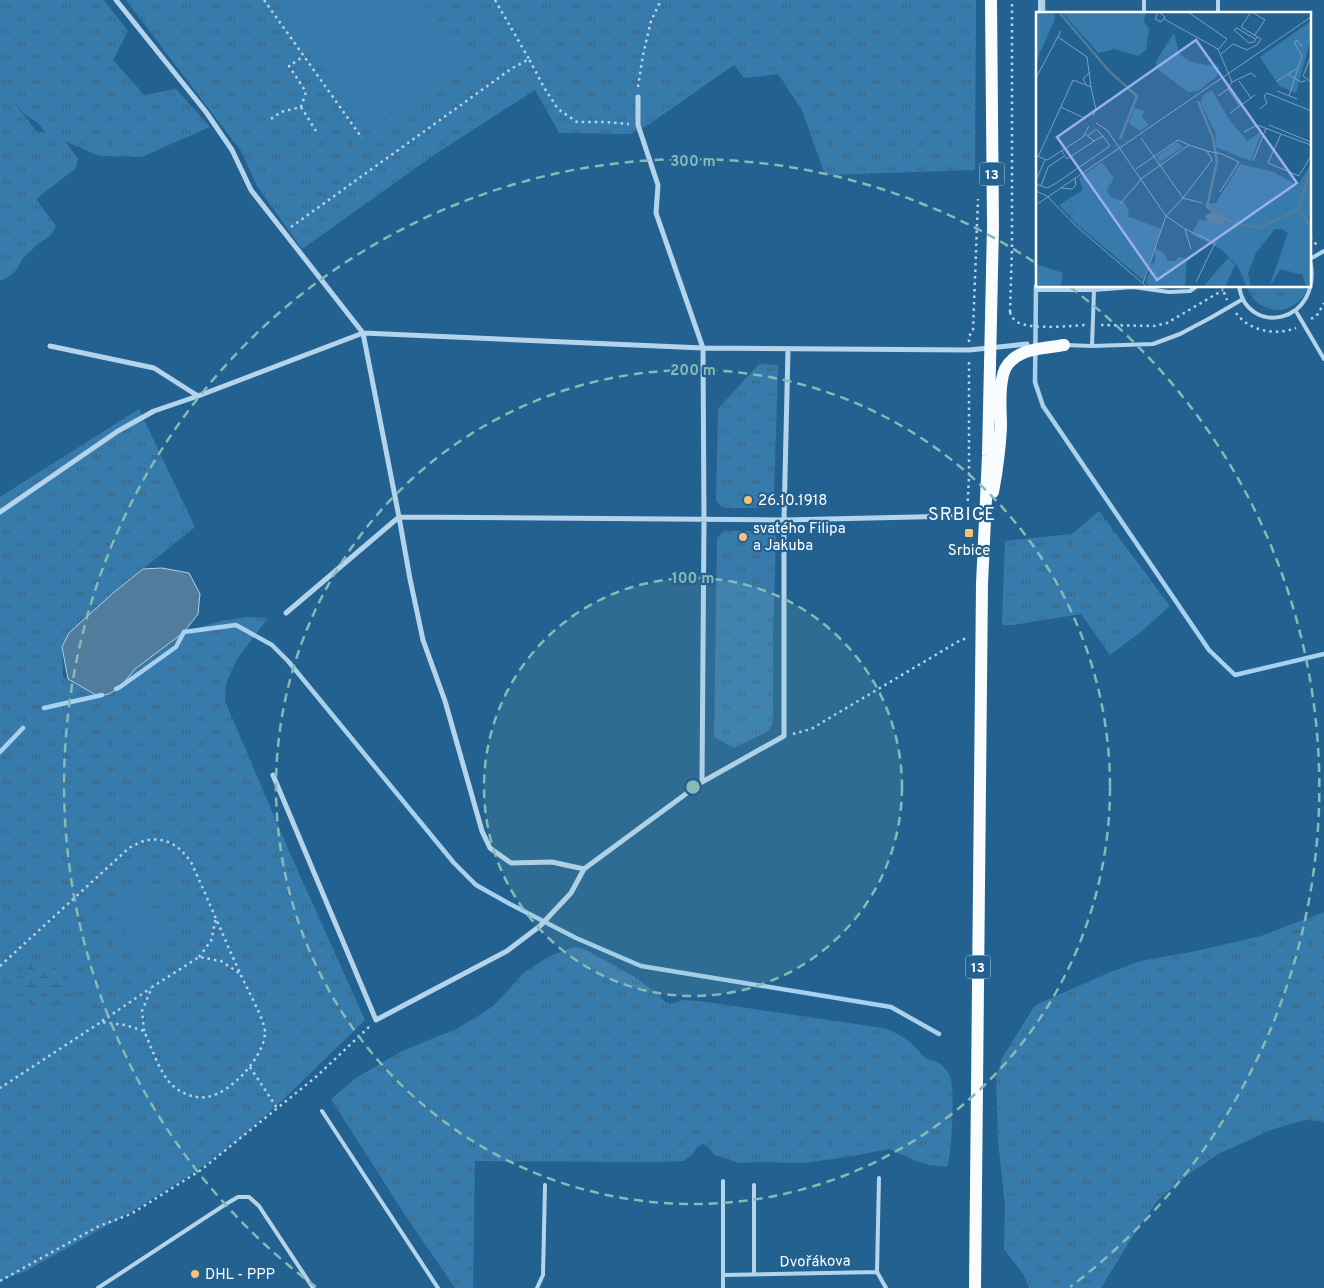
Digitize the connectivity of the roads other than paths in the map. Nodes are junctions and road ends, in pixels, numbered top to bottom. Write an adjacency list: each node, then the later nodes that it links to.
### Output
1 (116, 0): 17 (street)
2 (991, 0): 22 (main road, 13)
3 (638, 97): 23 (street)
4 (1324, 251): 5 (lane)
5 (1312, 258)
6 (1312, 263): 12 (lane)
7 (1038, 288): 13 (lane)
8 (1120, 288): 13 (lane)
9 (1140, 288): 10 (lane)
10 (1194, 288)
11 (1240, 288): 15 (lane)
12 (1314, 289)
13 (1094, 290): 21 (lane)
14 (1312, 295): 16 (lane)
15 (1243, 299): 16 (lane); 21 (lane)
16 (1297, 313): 25 (lane)
17 (364, 333): 23 (street); 26 (street); 29 (street)
18 (1027, 344): 19 (lane); 22 (street)
19 (1064, 345): 21 (lane); 32 (main road)
20 (50, 346): 26 (street)
21 (1092, 346)
22 (990, 347): 24 (street); 32 (main road, 13)
23 (703, 348): 24 (street); 30 (street)
24 (788, 349): 31 (street)
25 (1324, 359)
26 (198, 396): 27 (street)
27 (0, 512)
28 (958, 516): 31 (street)
29 (400, 517): 30 (street); 33 (street); 36 (street)
30 (704, 520): 31 (street); 35 (street)
31 (784, 520): 35 (street)
32 (984, 526): 51 (main road, 13)
33 (286, 613)
34 (273, 775): 36 (street)
35 (702, 782): 36 (street)
36 (584, 868)
37 (322, 1111): 47 (lane)
38 (879, 1178): 42 (lane)
39 (723, 1181): 44 (lane)
40 (754, 1184): 43 (lane)
41 (545, 1186): 48 (lane)
42 (877, 1272): 43 (lane, Dvořákova); 50 (lane)
43 (754, 1274): 44 (lane, Dvořákova)
44 (723, 1275): 49 (lane)
45 (98, 1288): 46 (lane)
46 (313, 1288)
47 (438, 1288)
48 (537, 1288)
49 (723, 1288)
50 (886, 1288)
51 (975, 1288)

